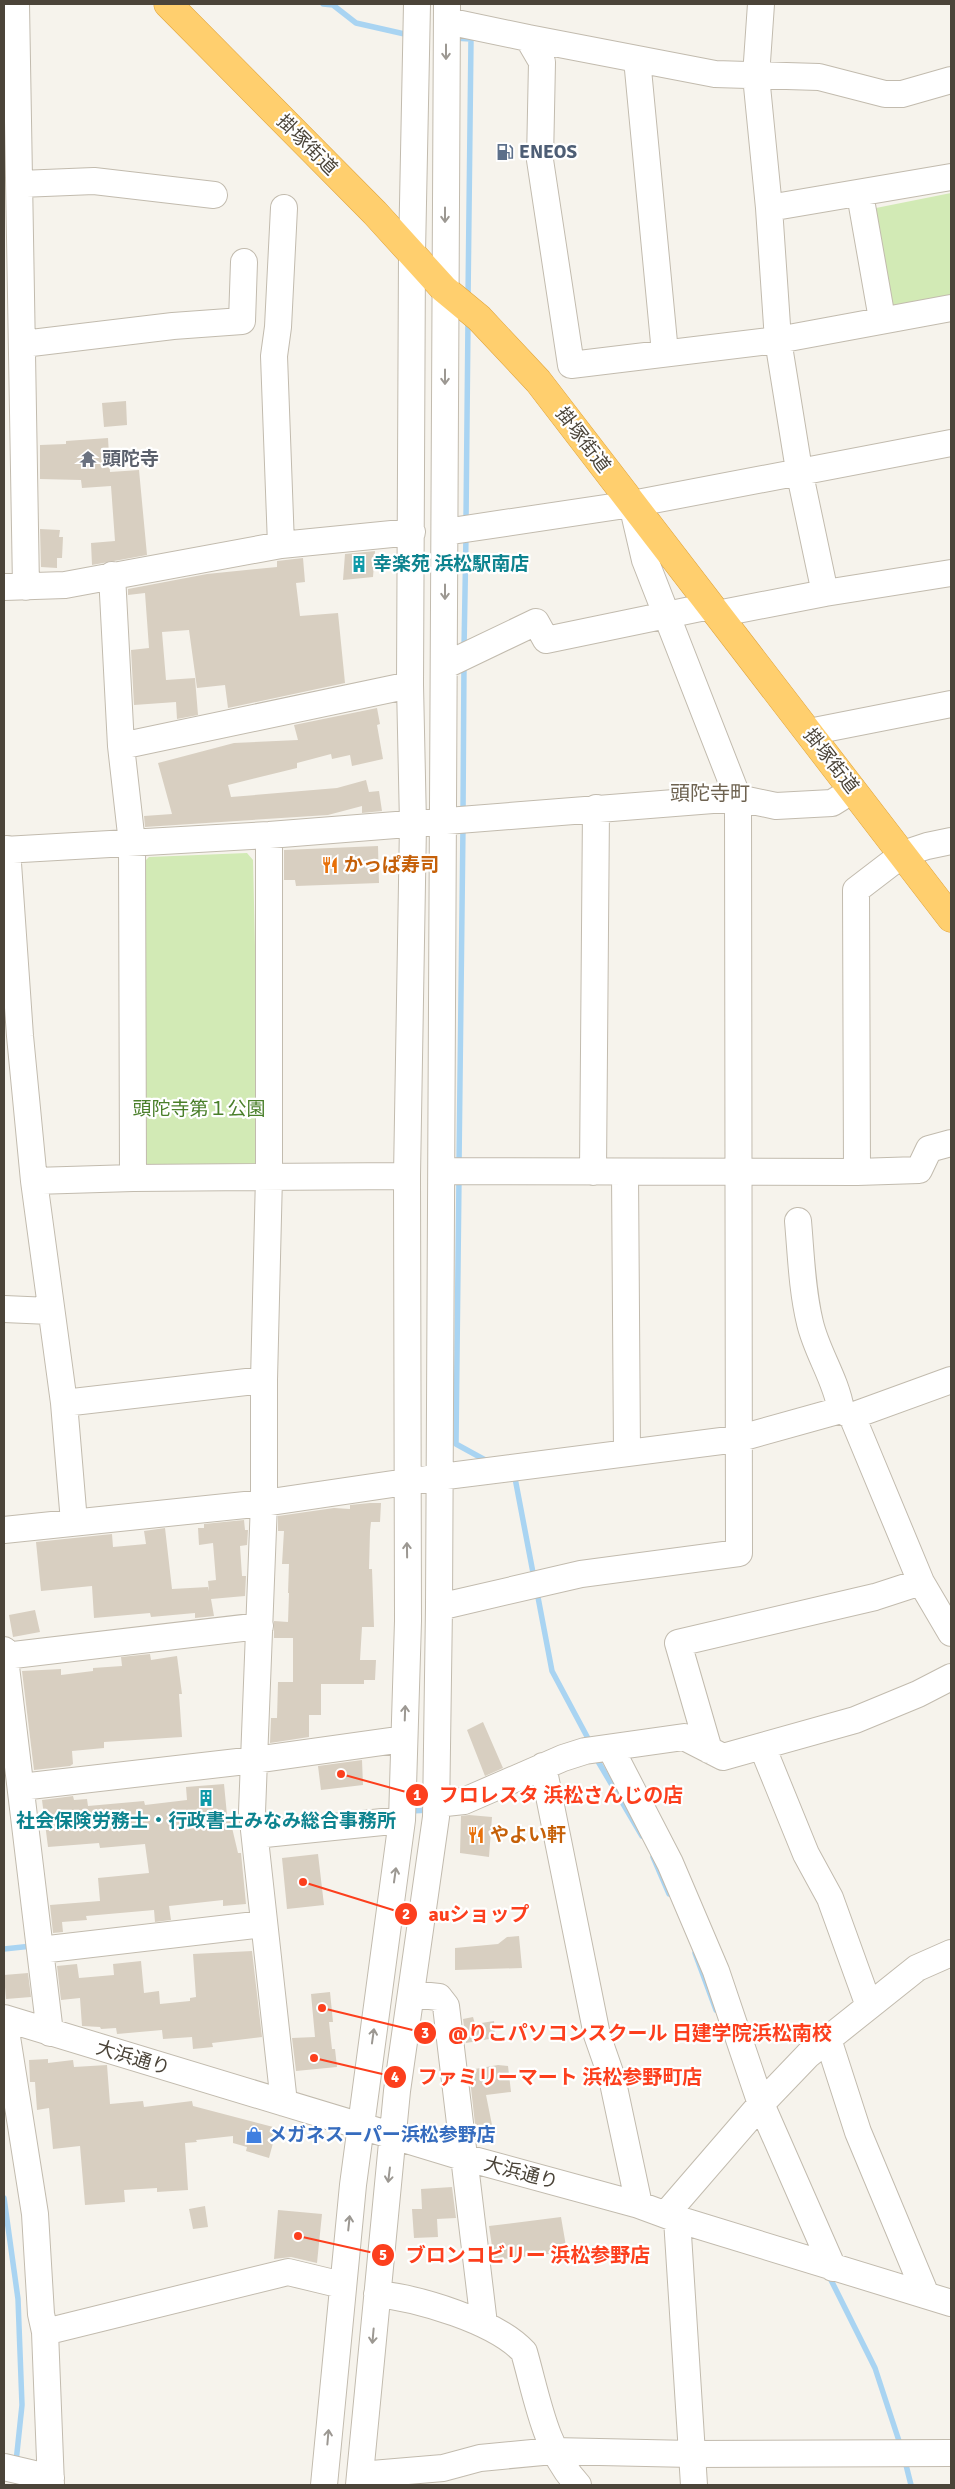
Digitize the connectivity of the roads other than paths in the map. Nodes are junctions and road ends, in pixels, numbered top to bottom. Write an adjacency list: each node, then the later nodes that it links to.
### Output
1 (16, 4): 11 (street)
2 (168, 4): 17 (highway, 掛塚街道)
3 (417, 4): 17 (street)
4 (761, 4): 8 (street)
5 (447, 12): 6 (street); 19 (street, one-way to 19)
6 (528, 38): 7 (street); 25 (street)
7 (637, 59): 8 (street); 24 (street)
8 (756, 76): 9 (street); 15 (street)
9 (951, 80)
10 (951, 177): 12 (street)
11 (20, 184): 13 (street); 16 (street)
12 (860, 194): 15 (street); 21 (street)
13 (214, 195)
14 (284, 208): 33 (street)
15 (769, 208): 22 (street)
16 (13, 232): 23 (street)
17 (412, 253): 19 (highway, 掛塚街道); 31 (street)
18 (244, 262): 23 (street)
19 (444, 289): 26 (highway, 掛塚街道); 32 (street, one-way to 32)
20 (951, 308): 21 (street)
21 (882, 319): 22 (street)
22 (778, 340): 24 (street); 29 (street)
23 (23, 344): 27 (street)
24 (665, 353): 25 (street)
25 (571, 365): 26 (street)
26 (538, 381): 30 (highway, 掛塚街道)
27 (14, 418): 36 (street)
28 (951, 443): 29 (street)
29 (799, 470): 30 (street); 37 (street)
30 (632, 504): 32 (street); 38 (highway, 掛塚街道); 39 (street)
31 (412, 532): 33 (street); 41 (street)
32 (445, 532): 40 (street, one-way to 40)
33 (281, 546): 35 (street)
34 (951, 573): 37 (street)
35 (112, 575): 36 (street); 44 (street)
36 (15, 587)
37 (825, 593): 38 (street)
38 (713, 610): 39 (street); 43 (highway, 掛塚街道)
39 (666, 616): 40 (street); 46 (street)
40 (444, 666): 48 (street)
41 (410, 685): 44 (street); 49 (street)
42 (951, 704): 43 (street)
43 (809, 732): 45 (highway, 掛塚街道)
44 (122, 746): 52 (street)
45 (853, 790): 46 (street); 54 (highway, 掛塚街道)
46 (738, 798): 47 (street); 61 (street)
47 (596, 808): 48 (street); 58 (street)
48 (443, 820): 49 (street); 57 (street)
49 (413, 824): 50 (street); 63 (street)
50 (269, 835): 52 (street); 62 (street)
51 (951, 842): 54 (street)
52 (132, 843): 53 (street); 64 (street)
53 (5, 849): 65 (street)
54 (903, 854): 55 (highway, 掛塚街道); 60 (street)
55 (951, 918)
56 (951, 1143): 60 (street)
57 (442, 1171): 58 (street); 75 (street)
58 (593, 1172): 59 (street)
59 (625, 1172): 61 (street); 74 (street)
60 (857, 1172): 61 (street)
61 (738, 1173): 73 (street)
62 (269, 1176): 63 (street); 64 (street); 69 (street)
63 (407, 1176): 76 (street)
64 (133, 1178): 65 (street)
65 (34, 1182): 68 (street)
66 (798, 1221): 72 (street)
67 (4, 1309): 68 (street)
68 (50, 1311): 71 (street)
69 (264, 1380): 71 (street); 77 (street)
70 (951, 1380): 72 (street)
71 (64, 1403): 78 (street)
72 (846, 1413): 73 (street); 80 (street)
73 (737, 1439): 74 (street); 81 (street)
74 (627, 1454): 75 (street)
75 (440, 1477): 76 (street); 81 (street)
76 (406, 1482): 77 (street); 86 (street, one-way to 76)
77 (264, 1503): 78 (street); 83 (street)
78 (74, 1522): 79 (street)
79 (4, 1530)
80 (921, 1582): 82 (street); 89 (street)
81 (439, 1607): 93 (street)
82 (948, 1620)
83 (260, 1626): 84 (street); 90 (street)
84 (4, 1653): 92 (street)
85 (951, 1676): 87 (street)
86 (404, 1739): 90 (street); 94 (street)
87 (762, 1746): 89 (street); 100 (street)
88 (611, 1749): 89 (street); 91 (street); 105 (street)
89 (709, 1750)
90 (254, 1760): 92 (street); 95 (street)
91 (543, 1766): 93 (street); 110 (street)
92 (21, 1787): 97 (street)
93 (436, 1804): 99 (street)
94 (402, 1820): 95 (street); 106 (street, one-way to 94)
95 (255, 1834): 96 (street)
96 (264, 1924): 97 (street); 104 (street)
97 (40, 1950): 102 (street)
98 (951, 1953): 100 (street)
99 (411, 1994): 108 (street); 109 (street)
100 (869, 2006): 103 (street)
101 (4, 2018): 102 (street, 大浜通り); 107 (street)
102 (50, 2033): 104 (street, 大浜通り)
103 (828, 2039): 105 (street); 115 (street)
104 (284, 2103): 106 (street, 大浜通り)
105 (760, 2104): 111 (street); 112 (street)
106 (361, 2126): 108 (street, 大浜通り); 113 (street, one-way to 106)
107 (13, 2136): 118 (street)
108 (394, 2136): 109 (street, 大浜通り); 114 (street, one-way to 114)
109 (463, 2157): 110 (street, 大浜通り); 117 (street)
110 (639, 2205): 111 (street, 大浜通り)
111 (671, 2217): 112 (street, 大浜通り); 121 (street)
112 (833, 2268): 115 (street, 大浜通り)
113 (342, 2285): 118 (street); 126 (street, one-way to 113)
114 (377, 2294): 117 (street); 124 (street, one-way to 124)
115 (926, 2295): 116 (street, 大浜通り)
116 (951, 2303)
117 (484, 2324): 119 (street)
118 (46, 2332): 125 (street)
119 (553, 2451): 121 (street); 123 (street); 127 (street)
120 (951, 2453): 121 (street)
121 (692, 2454): 128 (street)
122 (4, 2467): 125 (street)
123 (445, 2477): 124 (street)
124 (359, 2480)
125 (51, 2481)
126 (324, 2485)
127 (578, 2485)
128 (694, 2485)

